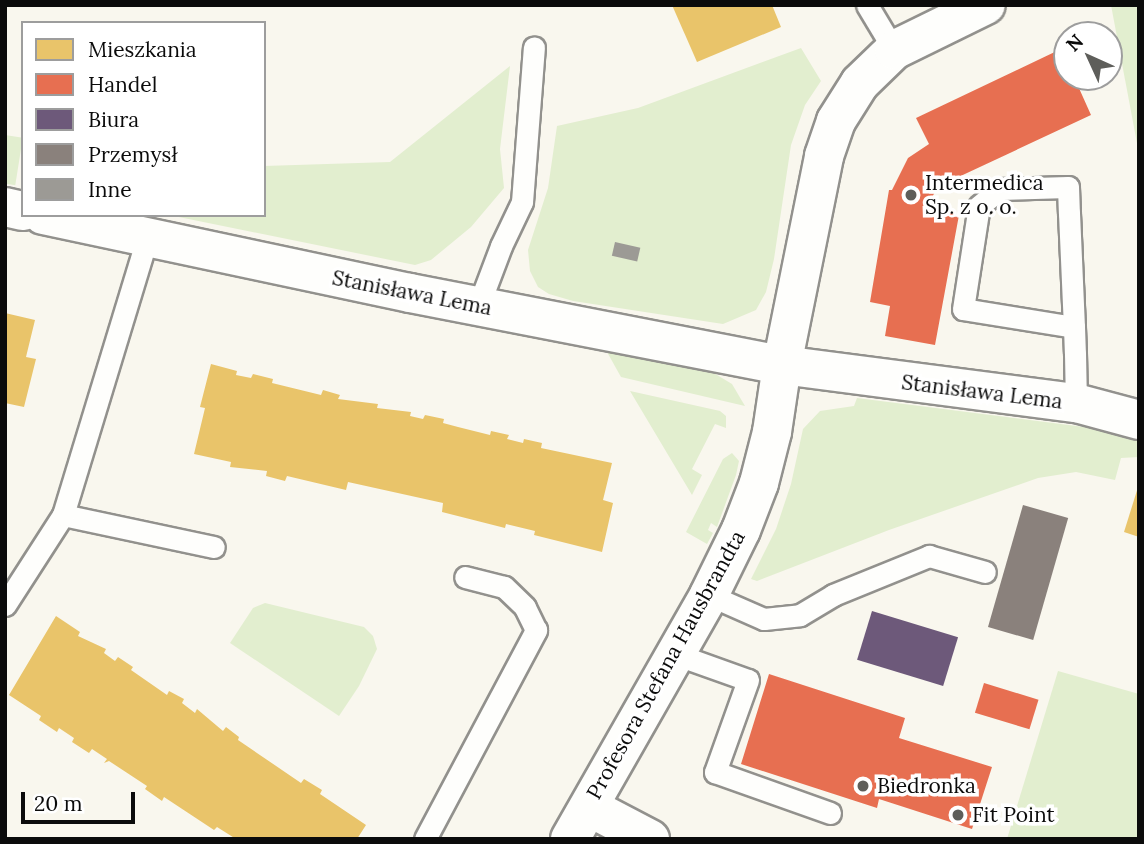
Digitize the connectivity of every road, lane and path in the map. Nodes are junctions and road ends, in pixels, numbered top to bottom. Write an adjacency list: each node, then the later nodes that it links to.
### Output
1 (867, 5): 4 (lane)
2 (986, 5): 4 (street)
3 (534, 47): 7 (lane)
4 (894, 50): 9 (street)
5 (52, 217): 6 (street, Stanisława Lema)
6 (148, 238): 7 (street, Stanisława Lema); 12 (lane)
7 (478, 307): 9 (street, Stanisława Lema)
8 (1074, 327): 8 (lane); 10 (lane)
9 (782, 365): 10 (street, Stanisława Lema); 16 (street, Profesora Stefana Hausbrandta)
10 (1076, 404): 11 (street, Stanisława Lema)
11 (1139, 420)
12 (64, 514): 13 (lane); 17 (lane)
13 (214, 547)
14 (985, 572): 16 (lane)
15 (465, 578): 21 (lane)
16 (709, 595): 18 (street, Profesora Stefana Hausbrandta)
17 (5, 605)
18 (675, 654): 19 (lane); 20 (street, Profesora Stefana Hausbrandta)
19 (830, 813)
20 (579, 823): 22 (street)
21 (425, 839)
22 (650, 839)

